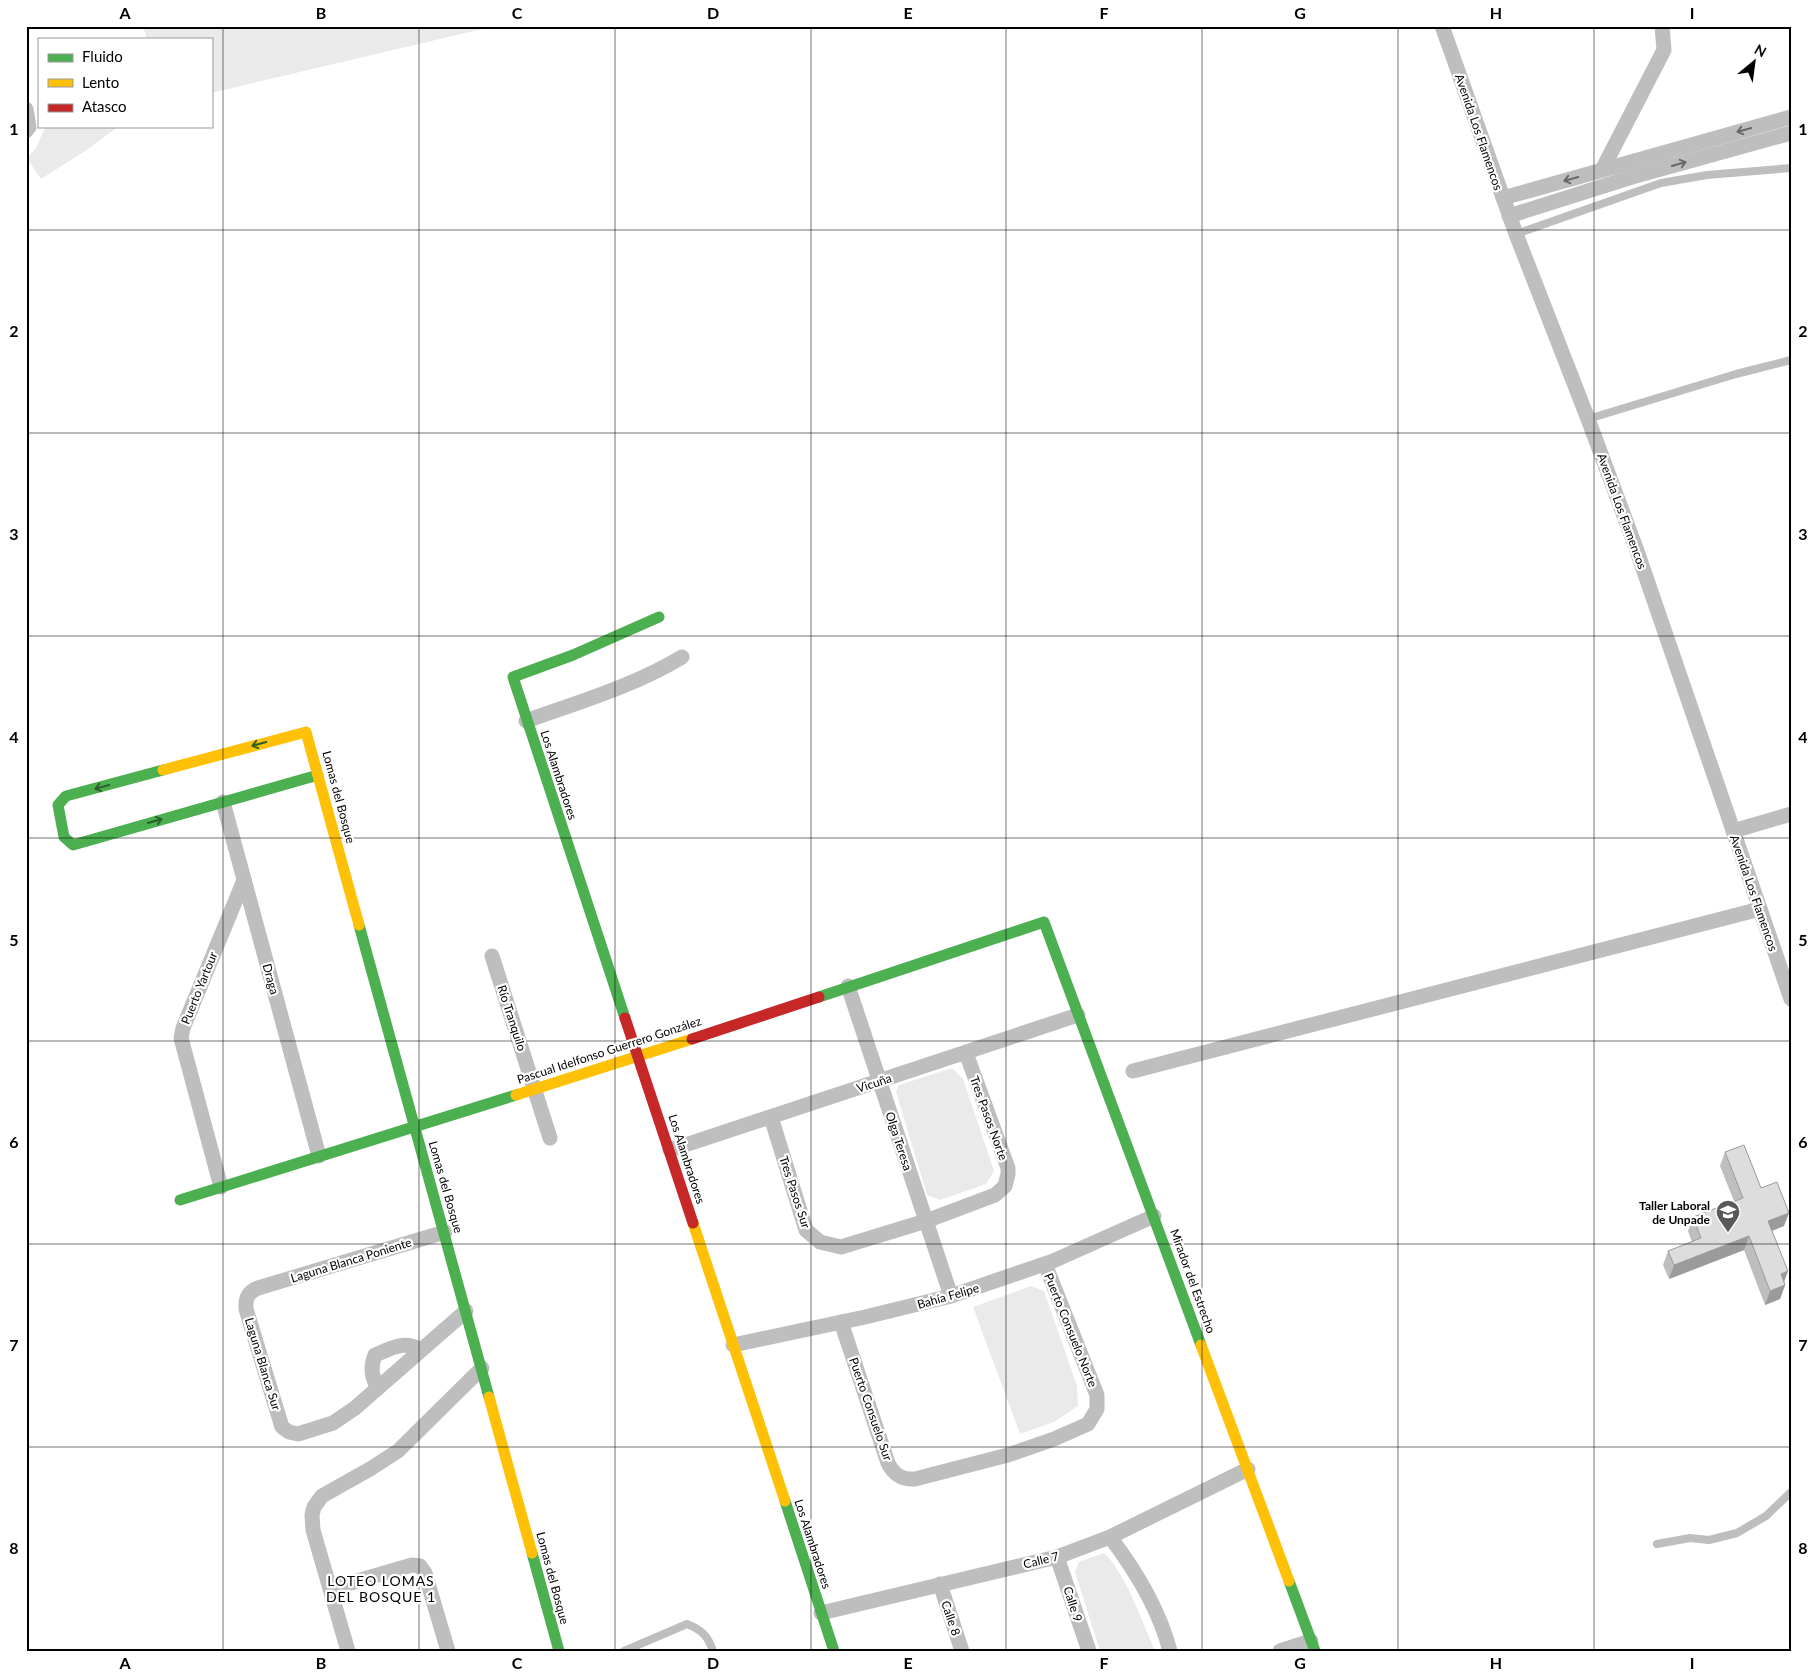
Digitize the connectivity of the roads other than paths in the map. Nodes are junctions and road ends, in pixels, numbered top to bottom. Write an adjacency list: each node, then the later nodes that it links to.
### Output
1 (1442, 26): 9 (street, Avenida Los Flamencos)
2 (1662, 26): 8 (street)
3 (26, 109): 5 (street)
4 (1791, 117): 8 (street, one-way to 8)
5 (26, 132)
6 (1791, 133): 10 (street, one-way to 6)
7 (1791, 168): 11 (lane)
8 (1602, 170): 9 (street, one-way to 9)
9 (1503, 198): 10 (street, Avenida Los Flamencos)
10 (1509, 216): 11 (street, Avenida Los Flamencos)
11 (1516, 234): 13 (street, Avenida Los Flamencos)
12 (1791, 360): 13 (lane)
13 (1588, 419): 20 (street, Avenida Los Flamencos)
14 (659, 617): 16 (street, Los Alambradores)
15 (682, 657): 16 (street)
16 (526, 720): 29 (street, Los Alambradores)
17 (318, 775): 18 (street); 18 (street, Lomas del Bosque, one-way to 18); 34 (street, Lomas del Bosque)
18 (222, 802): 21 (street, Draga)
19 (1791, 814): 20 (street)
20 (1733, 831): 22 (street, Avenida Los Flamencos)
21 (244, 880): 37 (street, Draga); 38 (street, Puerto Yartour)
22 (1760, 909): 26 (street, Avenida Los Flamencos); 30 (street)
23 (1044, 922): 25 (street, Pascual Idelfonso Guerrero González); 27 (street, Mirador del Estrecho)
24 (492, 956): 32 (street, Río Tranquilo)
25 (848, 986): 29 (street, Pascual Idelfonso Guerrero González); 31 (street, Olga Teresa)
26 (1791, 999)
27 (1078, 1015): 28 (street, Vicuña); 40 (street, Mirador del Estrecho)
28 (966, 1052): 31 (street, Vicuña); 41 (street, Tres Pasos Norte)
29 (637, 1057): 32 (street, Pascual Idelfonso Guerrero González); 36 (street, Los Alambradores)
30 (1133, 1072)
31 (880, 1081): 33 (street, Vicuña); 41 (street, Olga Teresa)
32 (534, 1088): 34 (street, Pascual Idelfonso Guerrero González); 35 (street, Río Tranquilo)
33 (771, 1117): 36 (street, Vicuña); 41 (street, Tres Pasos Sur)
34 (415, 1127): 37 (street, Pascual Idelfonso Guerrero González); 42 (street, Lomas del Bosque)
35 (550, 1138)
36 (670, 1150): 48 (street, Los Alambradores)
37 (319, 1156): 38 (street, Pascual Idelfonso Guerrero González)
38 (221, 1187): 39 (street, Pascual Idelfonso Guerrero González)
39 (180, 1200)
40 (1154, 1216): 43 (street, Bahía Felipe); 52 (street, Mirador del Estrecho)
41 (926, 1221): 45 (street, Olga Teresa)
42 (445, 1232): 44 (street, Laguna Blanca Poniente); 46 (street, Lomas del Bosque)
43 (1045, 1264): 45 (street, Bahía Felipe); 53 (street, Puerto Consuelo Norte)
44 (258, 1288): 51 (street, Laguna Blanca Sur)
45 (951, 1296): 47 (street, Bahía Felipe)
46 (466, 1311): 49 (street); 50 (street, Lomas del Bosque)
47 (841, 1322): 48 (street, Bahía Felipe); 53 (street, Puerto Consuelo Sur)
48 (733, 1345): 60 (street, Los Alambradores)
49 (422, 1350): 51 (street); 51 (street)
50 (482, 1368): 59 (street); 64 (street, Lomas del Bosque)
51 (378, 1388)
52 (1248, 1469): 55 (street, Calle 7); 61 (street, Mirador del Estrecho)
53 (916, 1478)
54 (1791, 1492): 56 (lane)
55 (1110, 1537): 57 (street, Calle 7); 70 (street)
56 (1658, 1544)
57 (1057, 1557): 58 (street, Calle 7); 69 (street, Calle 9)
58 (940, 1584): 60 (street, Calle 7); 68 (street, Calle 8)
59 (330, 1589): 62 (street); 63 (street)
60 (821, 1613): 67 (street, Los Alambradores)
61 (1313, 1646): 71 (street)
62 (348, 1651)
63 (448, 1651)
64 (559, 1651)
65 (624, 1651): 66 (lane)
66 (713, 1651)
67 (834, 1651)
68 (962, 1651)
69 (1089, 1651)
70 (1170, 1651)
71 (1280, 1651)

